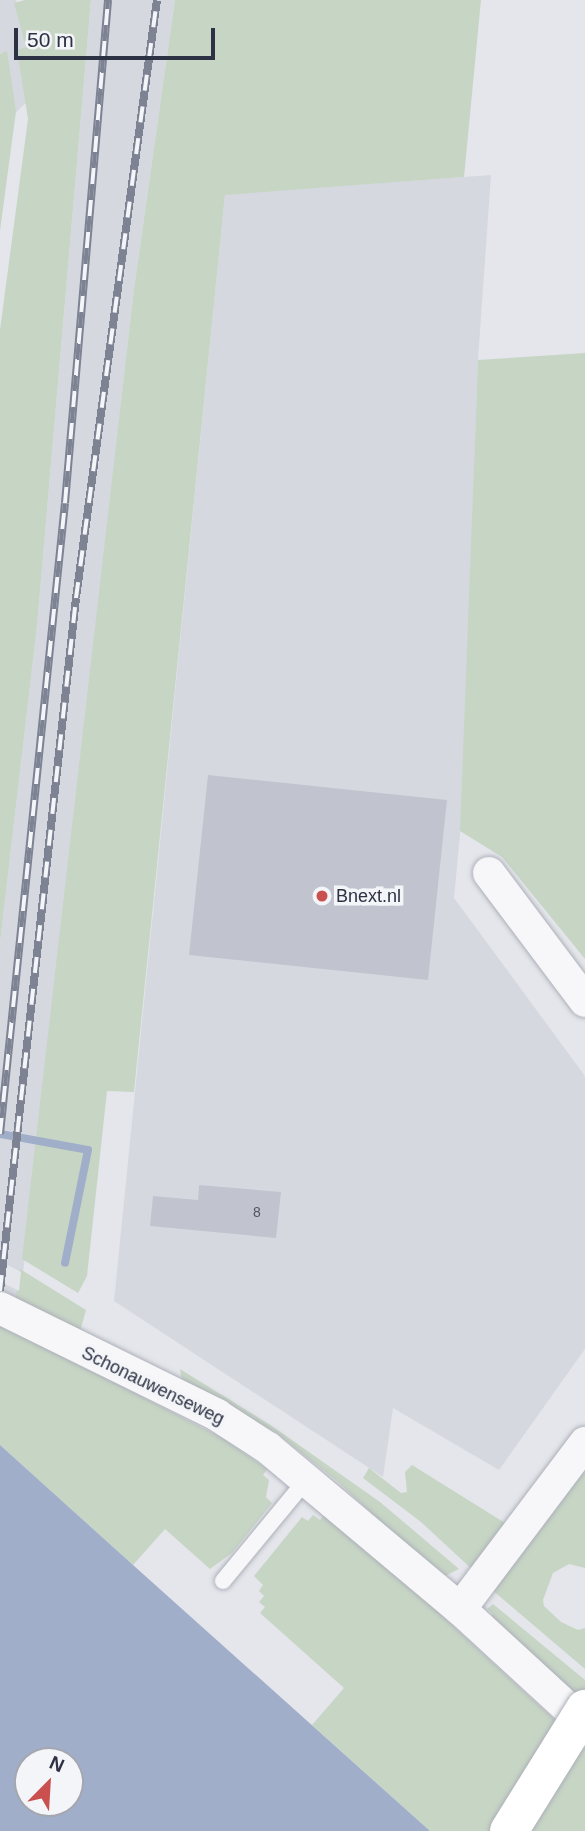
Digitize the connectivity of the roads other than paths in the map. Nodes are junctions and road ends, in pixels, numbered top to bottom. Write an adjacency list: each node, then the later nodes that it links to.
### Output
1 (489, 873): 2 (street)
2 (585, 1000)
3 (0, 1308): 5 (street, Schonauwenseweg)
4 (585, 1443): 7 (street)
5 (308, 1478): 6 (lane); 7 (street, Schonauwenseweg)
6 (223, 1581)
7 (460, 1609): 9 (street, Schonauwenseweg)
8 (585, 1709): 10 (street, bridge)
9 (585, 1724)
10 (509, 1831)

